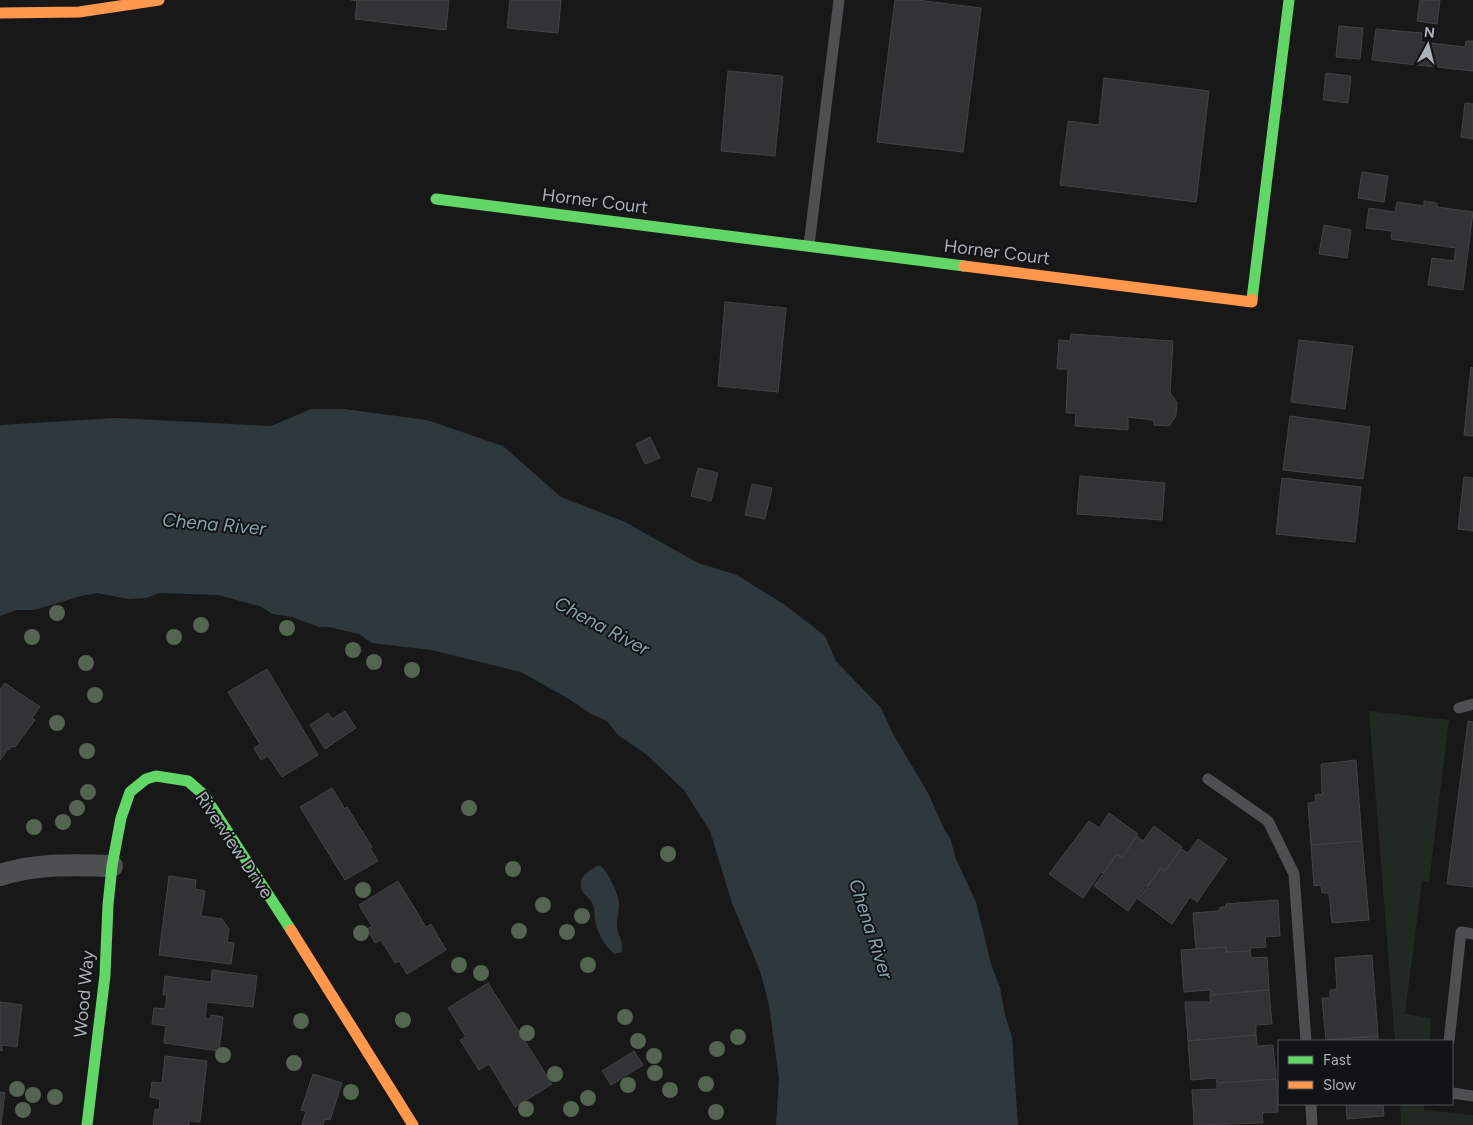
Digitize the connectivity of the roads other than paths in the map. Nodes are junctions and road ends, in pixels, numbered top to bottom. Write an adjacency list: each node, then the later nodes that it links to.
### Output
1 (159, 0): 4 (street)
2 (839, 0): 6 (lane)
3 (1288, 0): 6 (street, Horner Court)
4 (0, 13)
5 (436, 199): 6 (street, Horner Court)
6 (809, 245)
7 (1473, 704): 8 (lane)
8 (1459, 708)
9 (1208, 779): 13 (lane)
10 (112, 866): 11 (street); 18 (street, Wood Way); 19 (street, Riverview Drive)
11 (0, 875)
12 (1473, 934): 14 (lane)
13 (1306, 1040)
14 (1449, 1040)
15 (1453, 1094): 16 (lane)
16 (1473, 1096)
17 (1311, 1105): 20 (lane)
18 (87, 1125)
19 (413, 1125)
20 (1312, 1125)

